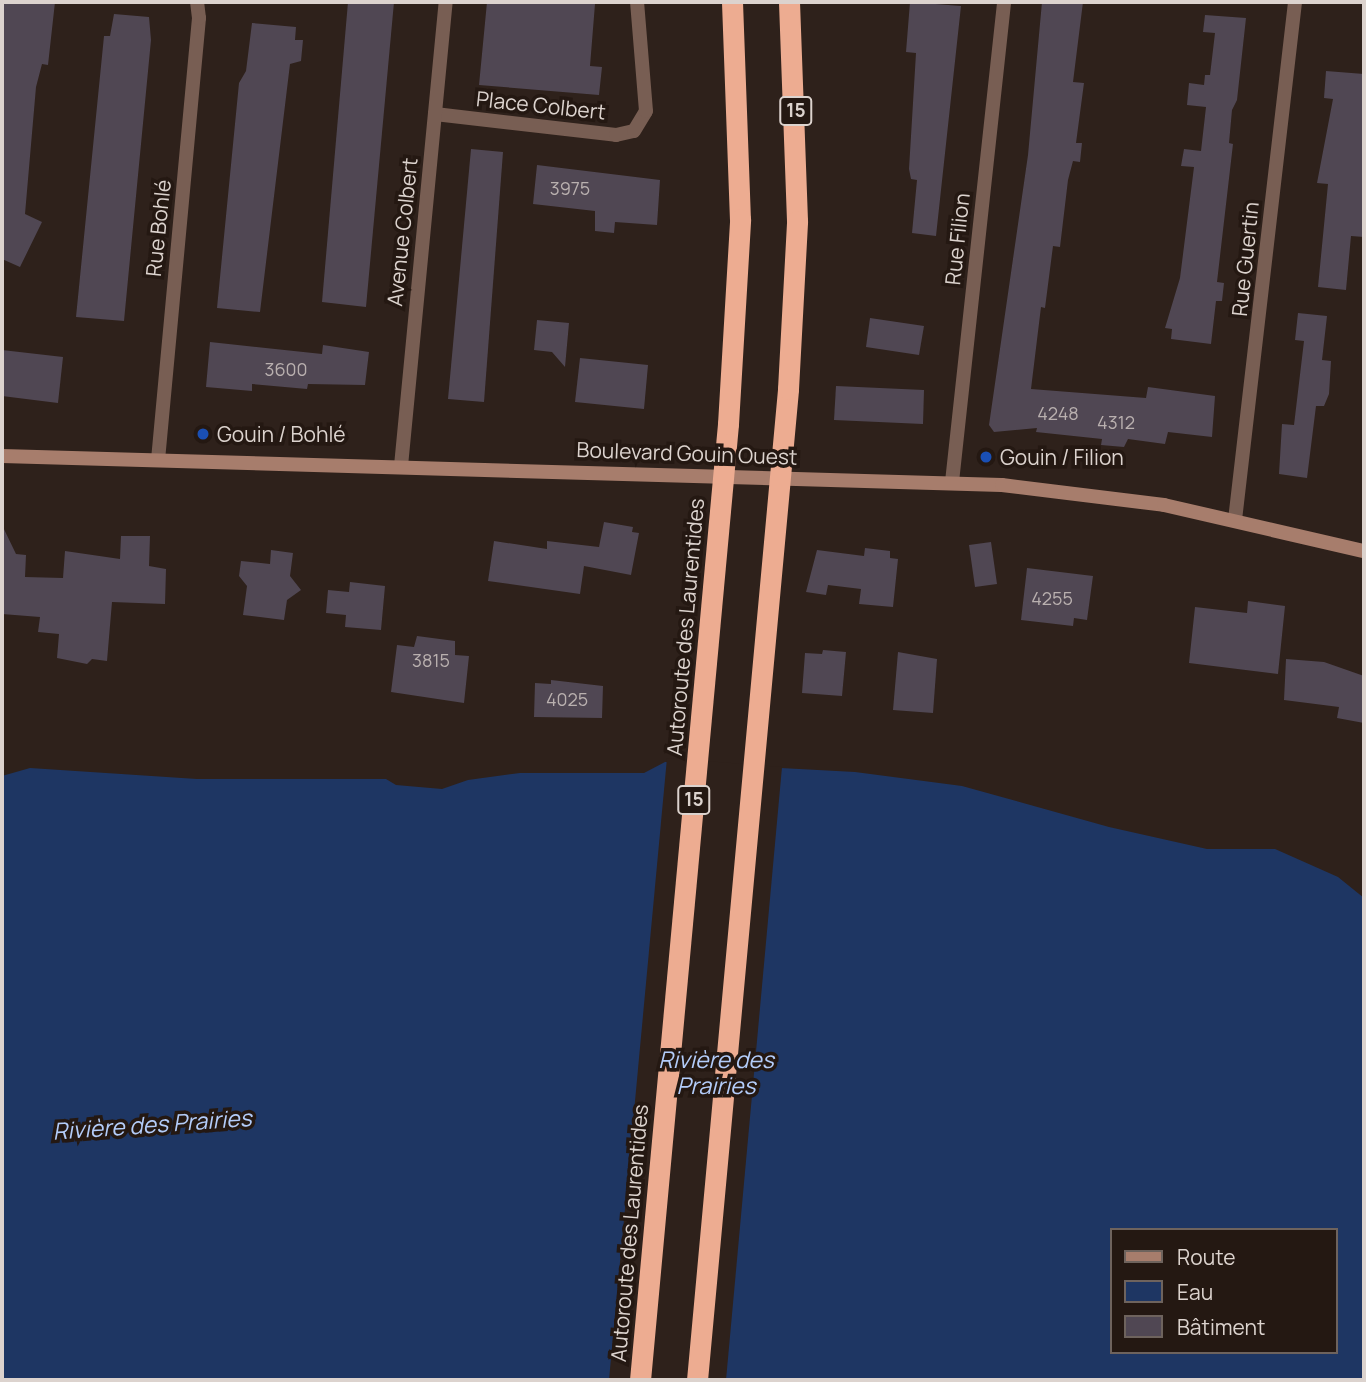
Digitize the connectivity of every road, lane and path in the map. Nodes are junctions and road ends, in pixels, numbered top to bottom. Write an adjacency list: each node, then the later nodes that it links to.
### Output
1 (197, 2): 10 (street, Rue Bohlé)
2 (446, 2): 8 (street, Avenue Colbert)
3 (637, 2): 8 (street, Place Colbert)
4 (732, 2): 15 (highway, Autoroute des Laurentides / 15, bridge)
5 (789, 2): 16 (highway, 15, bridge)
6 (1004, 2): 12 (street, Rue Filion)
7 (1295, 2): 13 (street, Rue Guertin)
8 (435, 114): 11 (street, Avenue Colbert)
9 (2, 456): 10 (street, Boulevard Gouin Ouest)
10 (158, 460): 11 (street, Boulevard Gouin Ouest)
11 (401, 467): 12 (street, Boulevard Gouin Ouest)
12 (953, 482): 13 (street, Boulevard Gouin Ouest)
13 (1234, 520): 14 (street, Boulevard Gouin Ouest)
14 (1364, 551)
15 (640, 1380)
16 (697, 1380)

